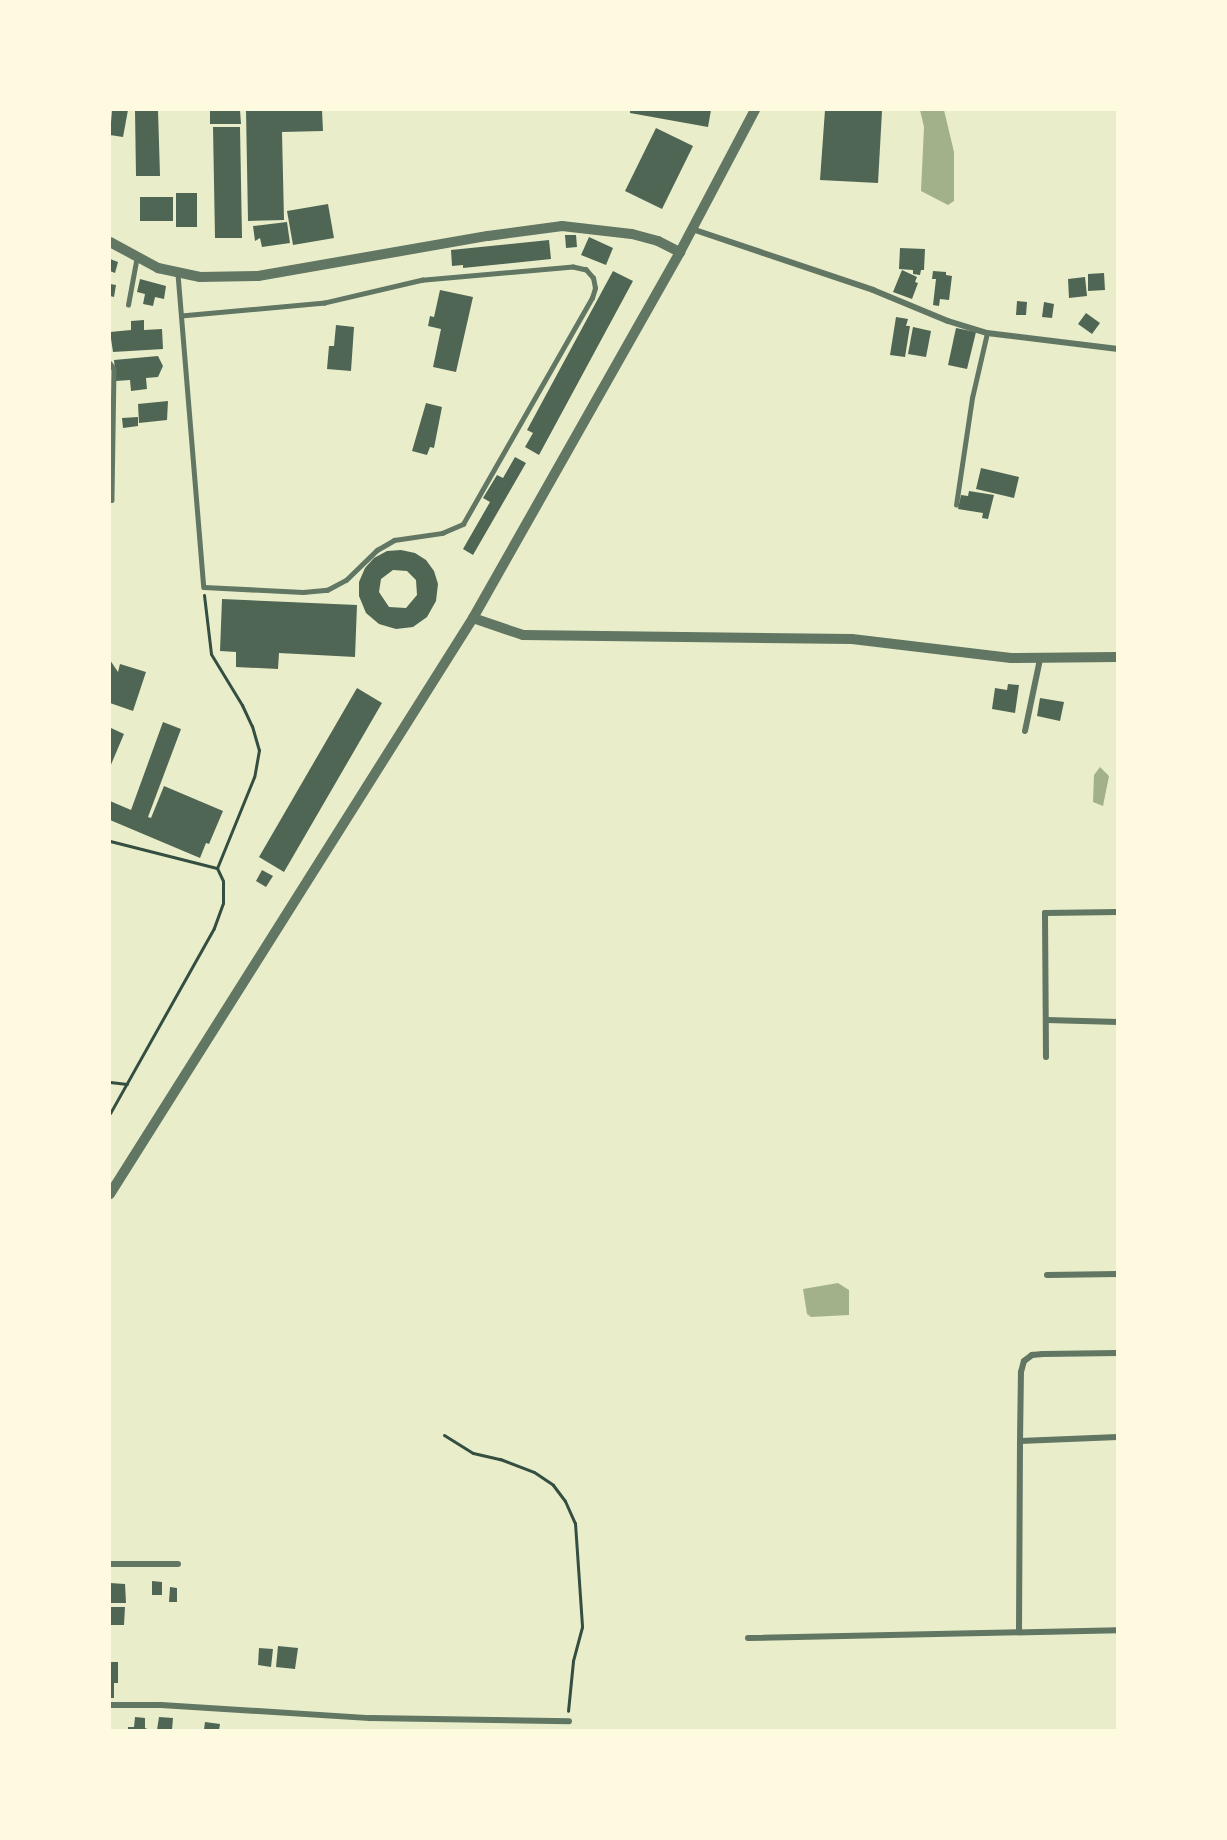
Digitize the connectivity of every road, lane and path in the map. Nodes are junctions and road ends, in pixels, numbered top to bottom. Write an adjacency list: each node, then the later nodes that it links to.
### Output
1 (755, 110): 2 (street)
2 (692, 229): 4 (street); 9 (street)
3 (110, 242): 5 (street)
4 (680, 252): 6 (street); 15 (street)
5 (137, 256): 6 (street); 7 (lane)
6 (178, 274): 8 (lane)
7 (128, 305)
8 (182, 316): 14 (lane); 14 (lane)
9 (987, 333): 10 (street); 13 (lane)
10 (1118, 350)
11 (110, 363): 12 (lane)
12 (112, 500)
13 (956, 505)
14 (204, 587): 20 (path)
15 (473, 618): 17 (street); 28 (street)
16 (1118, 657): 17 (street)
17 (1040, 659): 18 (street)
18 (1025, 731)
19 (110, 841): 20 (path)
20 (217, 868): 26 (path)
21 (1118, 912): 22 (street)
22 (1047, 1020): 23 (street); 24 (street)
23 (1118, 1022)
24 (1046, 1057)
25 (110, 1082): 26 (path)
26 (127, 1084): 27 (path)
27 (110, 1113)
28 (110, 1194)
29 (1118, 1274): 30 (street)
30 (1047, 1275)
31 (1118, 1353): 34 (street)
32 (444, 1435): 41 (path)
33 (1118, 1437): 34 (street)
34 (1020, 1441): 38 (street)
35 (110, 1564): 36 (street)
36 (178, 1564)
37 (1118, 1630): 38 (street)
38 (1019, 1631): 39 (street)
39 (748, 1638)
40 (110, 1705): 41 (street)
41 (569, 1721)

